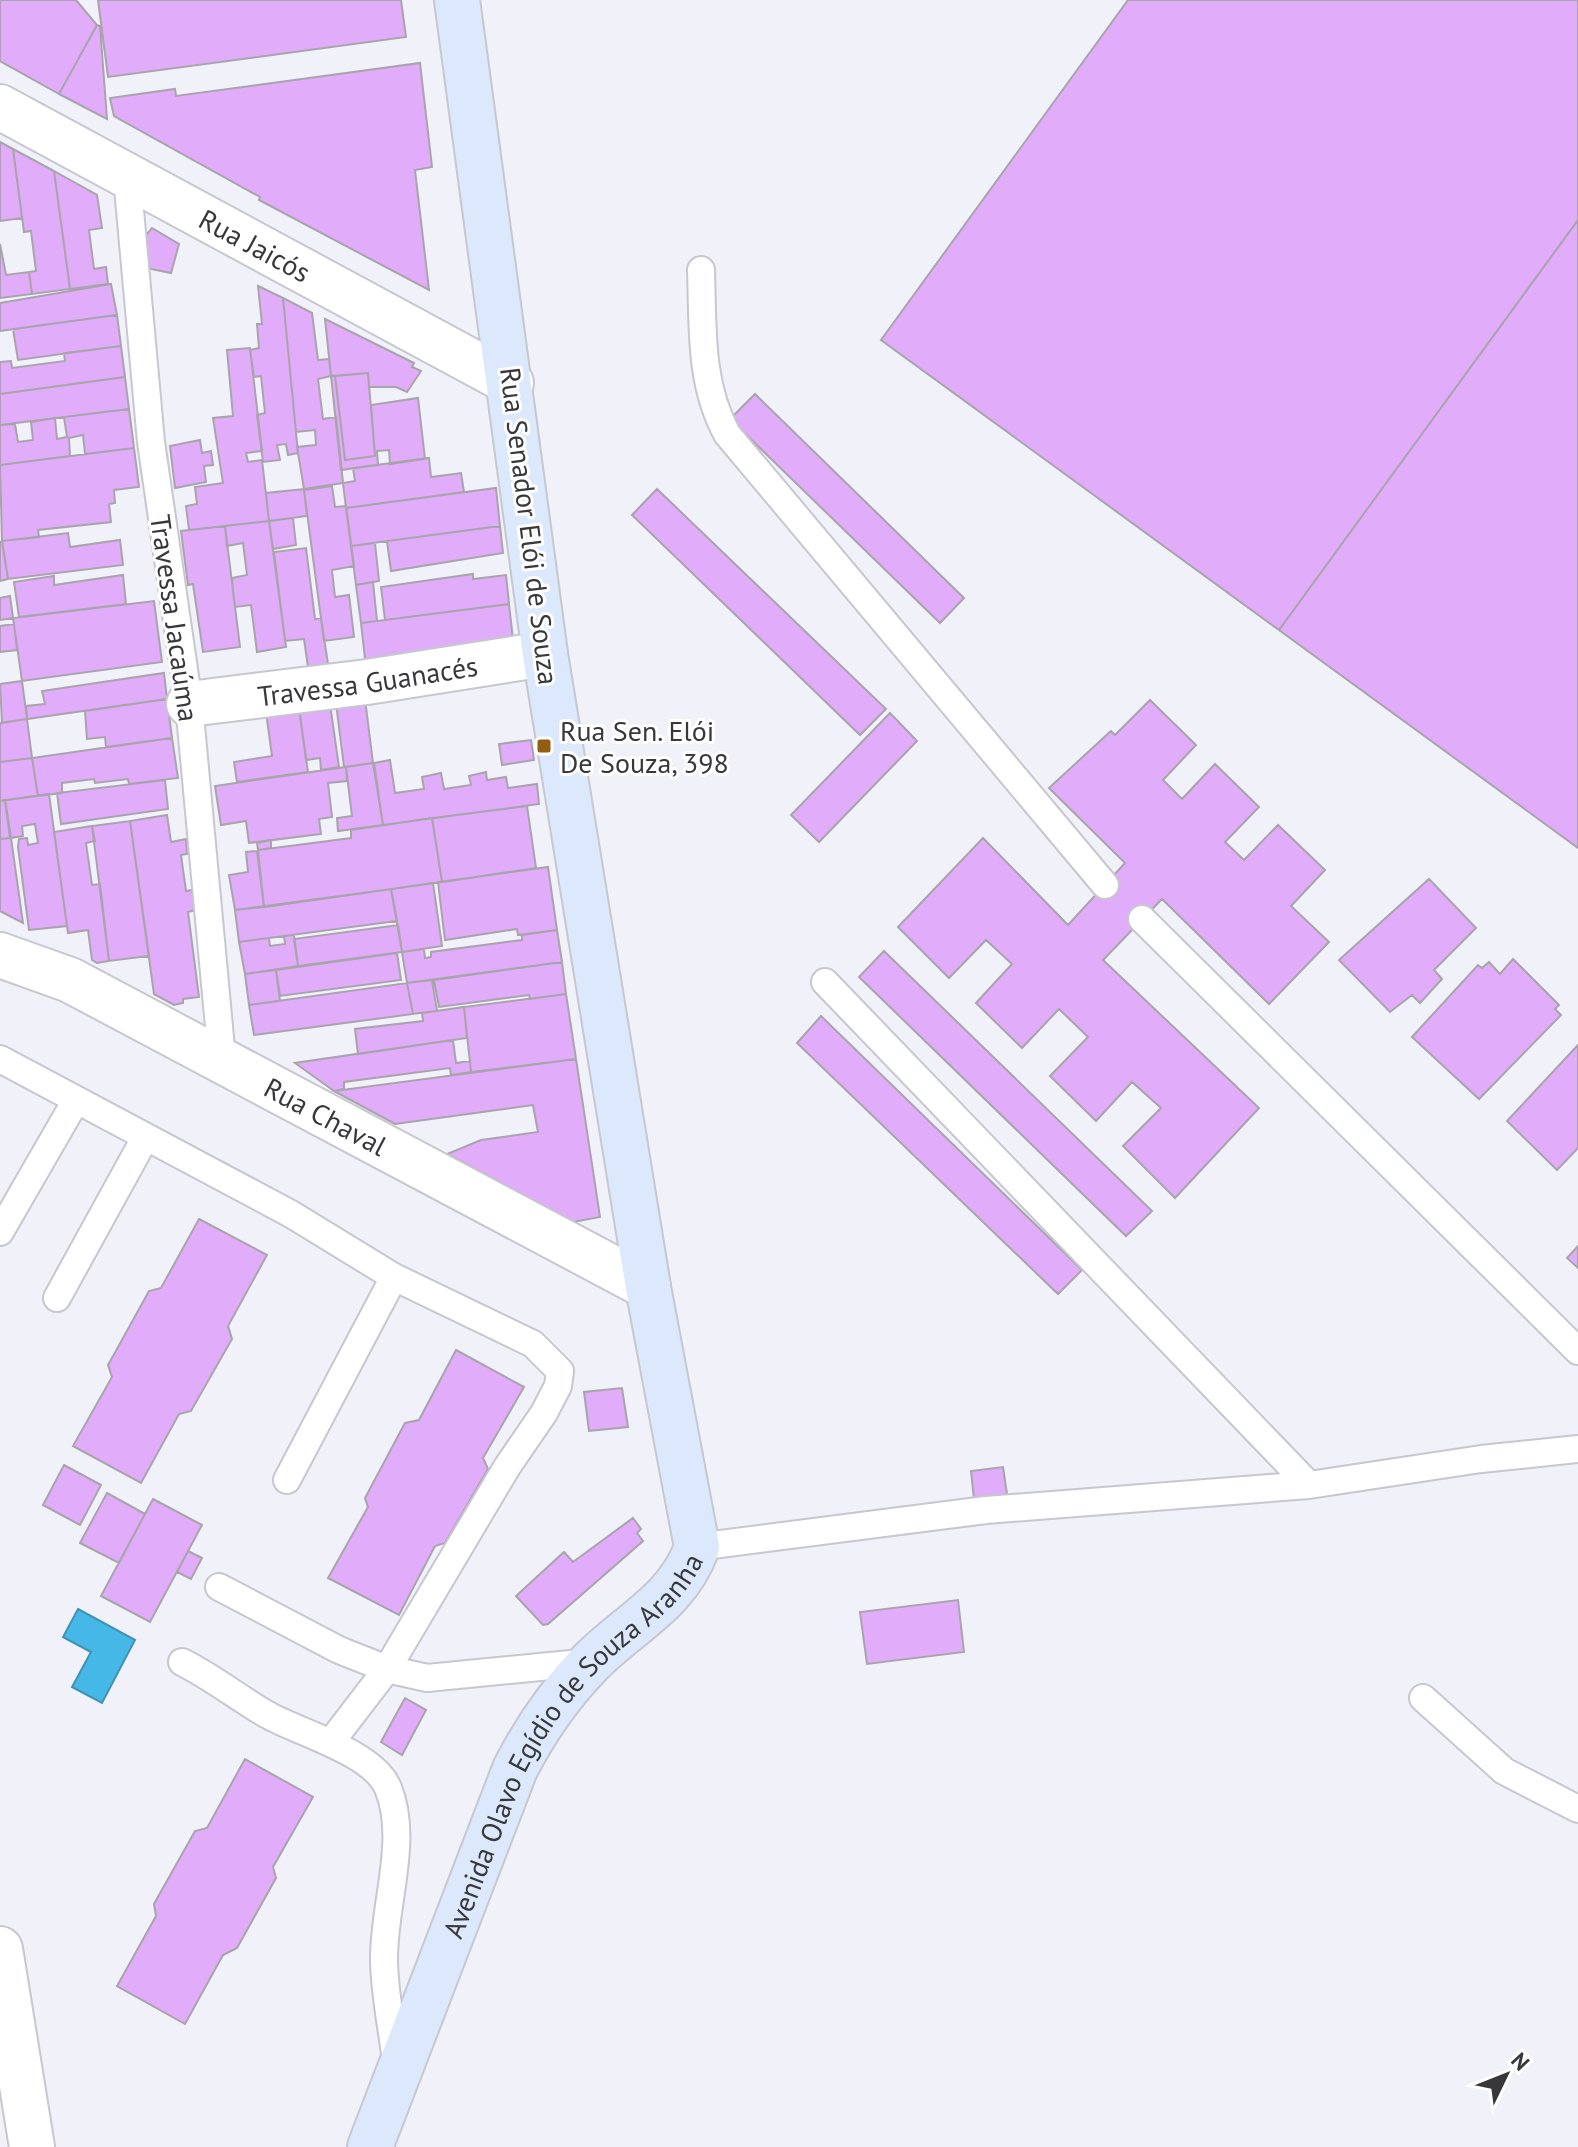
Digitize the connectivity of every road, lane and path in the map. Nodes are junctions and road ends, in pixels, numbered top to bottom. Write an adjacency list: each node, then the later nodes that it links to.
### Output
1 (457, 0): 5 (main road, Rua Senador Elói de Souza)
2 (0, 107): 3 (street, Rua Jaicós)
3 (127, 177): 5 (street, Rua Jaicós); 7 (lane, Travessa Jacaúma)
4 (701, 270): 8 (lane)
5 (511, 383): 6 (main road, Rua Senador Elói de Souza)
6 (545, 654): 7 (street, Travessa Guanacés); 18 (main road, Rua Senador Elói de Souza)
7 (189, 704): 13 (lane, Travessa Jacaúma)
8 (1105, 885)
9 (1142, 919): 20 (lane)
10 (0, 955): 13 (street, Rua Chaval)
11 (825, 982): 23 (lane)
12 (0, 1059): 14 (lane)
13 (222, 1059): 18 (street, Rua Chaval)
14 (75, 1102): 15 (lane); 16 (lane)
15 (145, 1138): 17 (lane); 19 (lane)
16 (0, 1232)
17 (394, 1277): 22 (lane); 28 (lane)
18 (648, 1287): 24 (main road, Avenida Olavo Egídio de Souza Aranha)
19 (57, 1298)
20 (1578, 1351)
21 (1578, 1449): 23 (lane)
22 (287, 1480)
23 (1309, 1485): 24 (lane)
24 (697, 1547): 27 (main road, Avenida Olavo Egídio de Souza Aranha)
25 (219, 1587): 28 (lane)
26 (182, 1662): 30 (lane)
27 (591, 1662): 28 (lane); 33 (main road, Avenida Olavo Egídio de Souza Aranha)
28 (387, 1669): 30 (lane)
29 (1423, 1698): 31 (lane)
30 (331, 1742): 33 (lane)
31 (1578, 1809)
32 (0, 1949): 34 (street)
33 (398, 2077): 35 (main road, Avenida Olavo Egídio de Souza Aranha)
34 (32, 2147)
35 (370, 2147)

